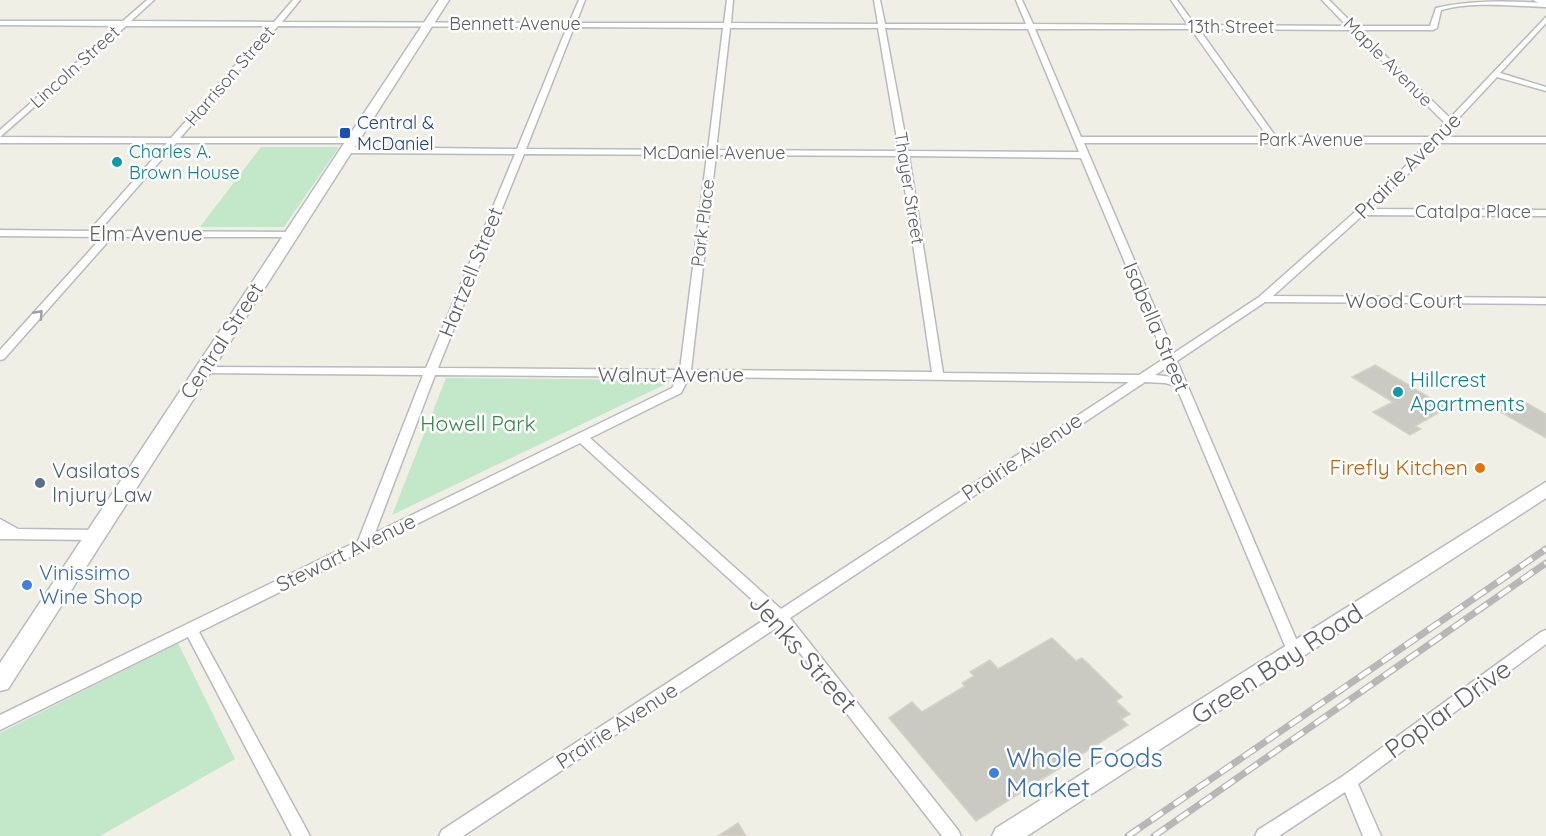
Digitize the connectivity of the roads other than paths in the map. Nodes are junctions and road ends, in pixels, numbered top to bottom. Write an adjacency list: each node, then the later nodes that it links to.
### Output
1 (151, 0): 14 (street, Lincoln Street)
2 (297, 0): 15 (street, Harrison Street)
3 (444, 0): 16 (main road, Central Street)
4 (582, 0): 17 (street, Hartzell Street)
5 (730, 0): 18 (street, Park Place)
6 (877, 0): 19 (street, Thayer Street)
7 (1019, 0): 20 (street, Isabella Street)
8 (1174, 0): 21 (street)
9 (1326, 0): 22 (street, Maple Avenue)
10 (1538, 0): 11 (main road)
11 (1546, 4): 22 (street, 13th Street)
12 (1546, 19): 23 (street, Prairie Avenue)
13 (0, 23): 14 (street, Bennett Avenue)
14 (125, 23): 15 (street, Bennett Avenue); 26 (street, Lincoln Street)
15 (277, 23): 16 (street, Bennett Avenue); 31 (street, Harrison Street)
16 (428, 24): 17 (street, Bennett Avenue); 33 (main road, Central Street)
17 (572, 25): 18 (street, Bennett Avenue); 34 (street, Hartzell Street)
18 (727, 26): 19 (street, Bennett Avenue); 35 (street, Park Place)
19 (882, 26): 20 (street, Bennett Avenue); 36 (street, Thayer Street)
20 (1030, 27): 21 (street, 13th Street); 28 (street, Isabella Street)
21 (1193, 27): 22 (street, 13th Street); 29 (street)
22 (1353, 28): 25 (street, Maple Avenue)
23 (1496, 74): 24 (street); 25 (street, Prairie Avenue)
24 (1546, 89)
25 (1451, 124): 32 (street, Prairie Avenue)
26 (0, 134)
27 (0, 140): 31 (street, McDaniel Avenue)
28 (1077, 140): 29 (street, Park Avenue); 37 (street, Isabella Street)
29 (1274, 140): 32 (street, Park Avenue)
30 (1546, 140): 32 (street, Park Avenue)
31 (174, 141): 33 (street, McDaniel Avenue); 41 (street, Harrison Street)
32 (1437, 141): 38 (street, Prairie Avenue)
33 (349, 146): 34 (street, McDaniel Avenue); 43 (main road, Central Street)
34 (520, 152): 35 (street, McDaniel Avenue); 49 (street, Hartzell Street)
35 (712, 153): 36 (street, McDaniel Avenue); 50 (street, Park Place)
36 (904, 154): 37 (street, McDaniel Avenue); 51 (street, Thayer Street)
37 (1083, 155): 47 (street, Isabella Street)
38 (1364, 212): 39 (street, Catalpa Place); 44 (street, Prairie Avenue)
39 (1546, 213)
40 (0, 233): 41 (street, Elm Avenue)
41 (92, 233): 42 (street, Elm Avenue)
42 (110, 233): 43 (street, Elm Avenue); 46 (street, one-way to 42)
43 (291, 235): 48 (main road, Central Street)
44 (1263, 300): 45 (street, Wood Court); 47 (street, Prairie Avenue)
45 (1546, 301)
46 (0, 357)
47 (1170, 360): 52 (street, Prairie Avenue); 53 (street, Isabella Street)
48 (203, 370): 49 (street, Walnut Avenue); 59 (main road, Central Street)
49 (430, 373): 50 (street, Walnut Avenue); 60 (street, Hartzell Street)
50 (685, 375): 51 (street, Walnut Avenue); 54 (street, Stewart Avenue)
51 (938, 376): 52 (street, Walnut Avenue)
52 (1140, 378): 53 (street, Walnut Avenue); 61 (street, Prairie Avenue)
53 (1180, 383): 64 (street, Isabella Street)
54 (583, 438): 60 (street, Stewart Avenue); 61 (street, Jenks Street)
55 (1546, 489): 64 (main road, Green Bay Road)
56 (0, 524): 58 (street)
57 (0, 534): 58 (street)
58 (15, 534): 59 (street)
59 (96, 535): 65 (main road, Central Street)
60 (364, 544): 62 (street, Stewart Avenue)
61 (781, 618): 69 (street, Prairie Avenue); 70 (street, Jenks Street)
62 (191, 630): 66 (street, Stewart Avenue); 68 (street)
63 (1546, 636): 67 (street, Poplar Drive)
64 (1295, 653): 71 (main road, Green Bay Road)
65 (0, 682)
66 (0, 723)
67 (1349, 781): 72 (street, Poplar Drive); 73 (street)
68 (301, 836)
69 (448, 836)
70 (952, 836)
71 (1005, 836)
72 (1264, 836)
73 (1372, 836)

